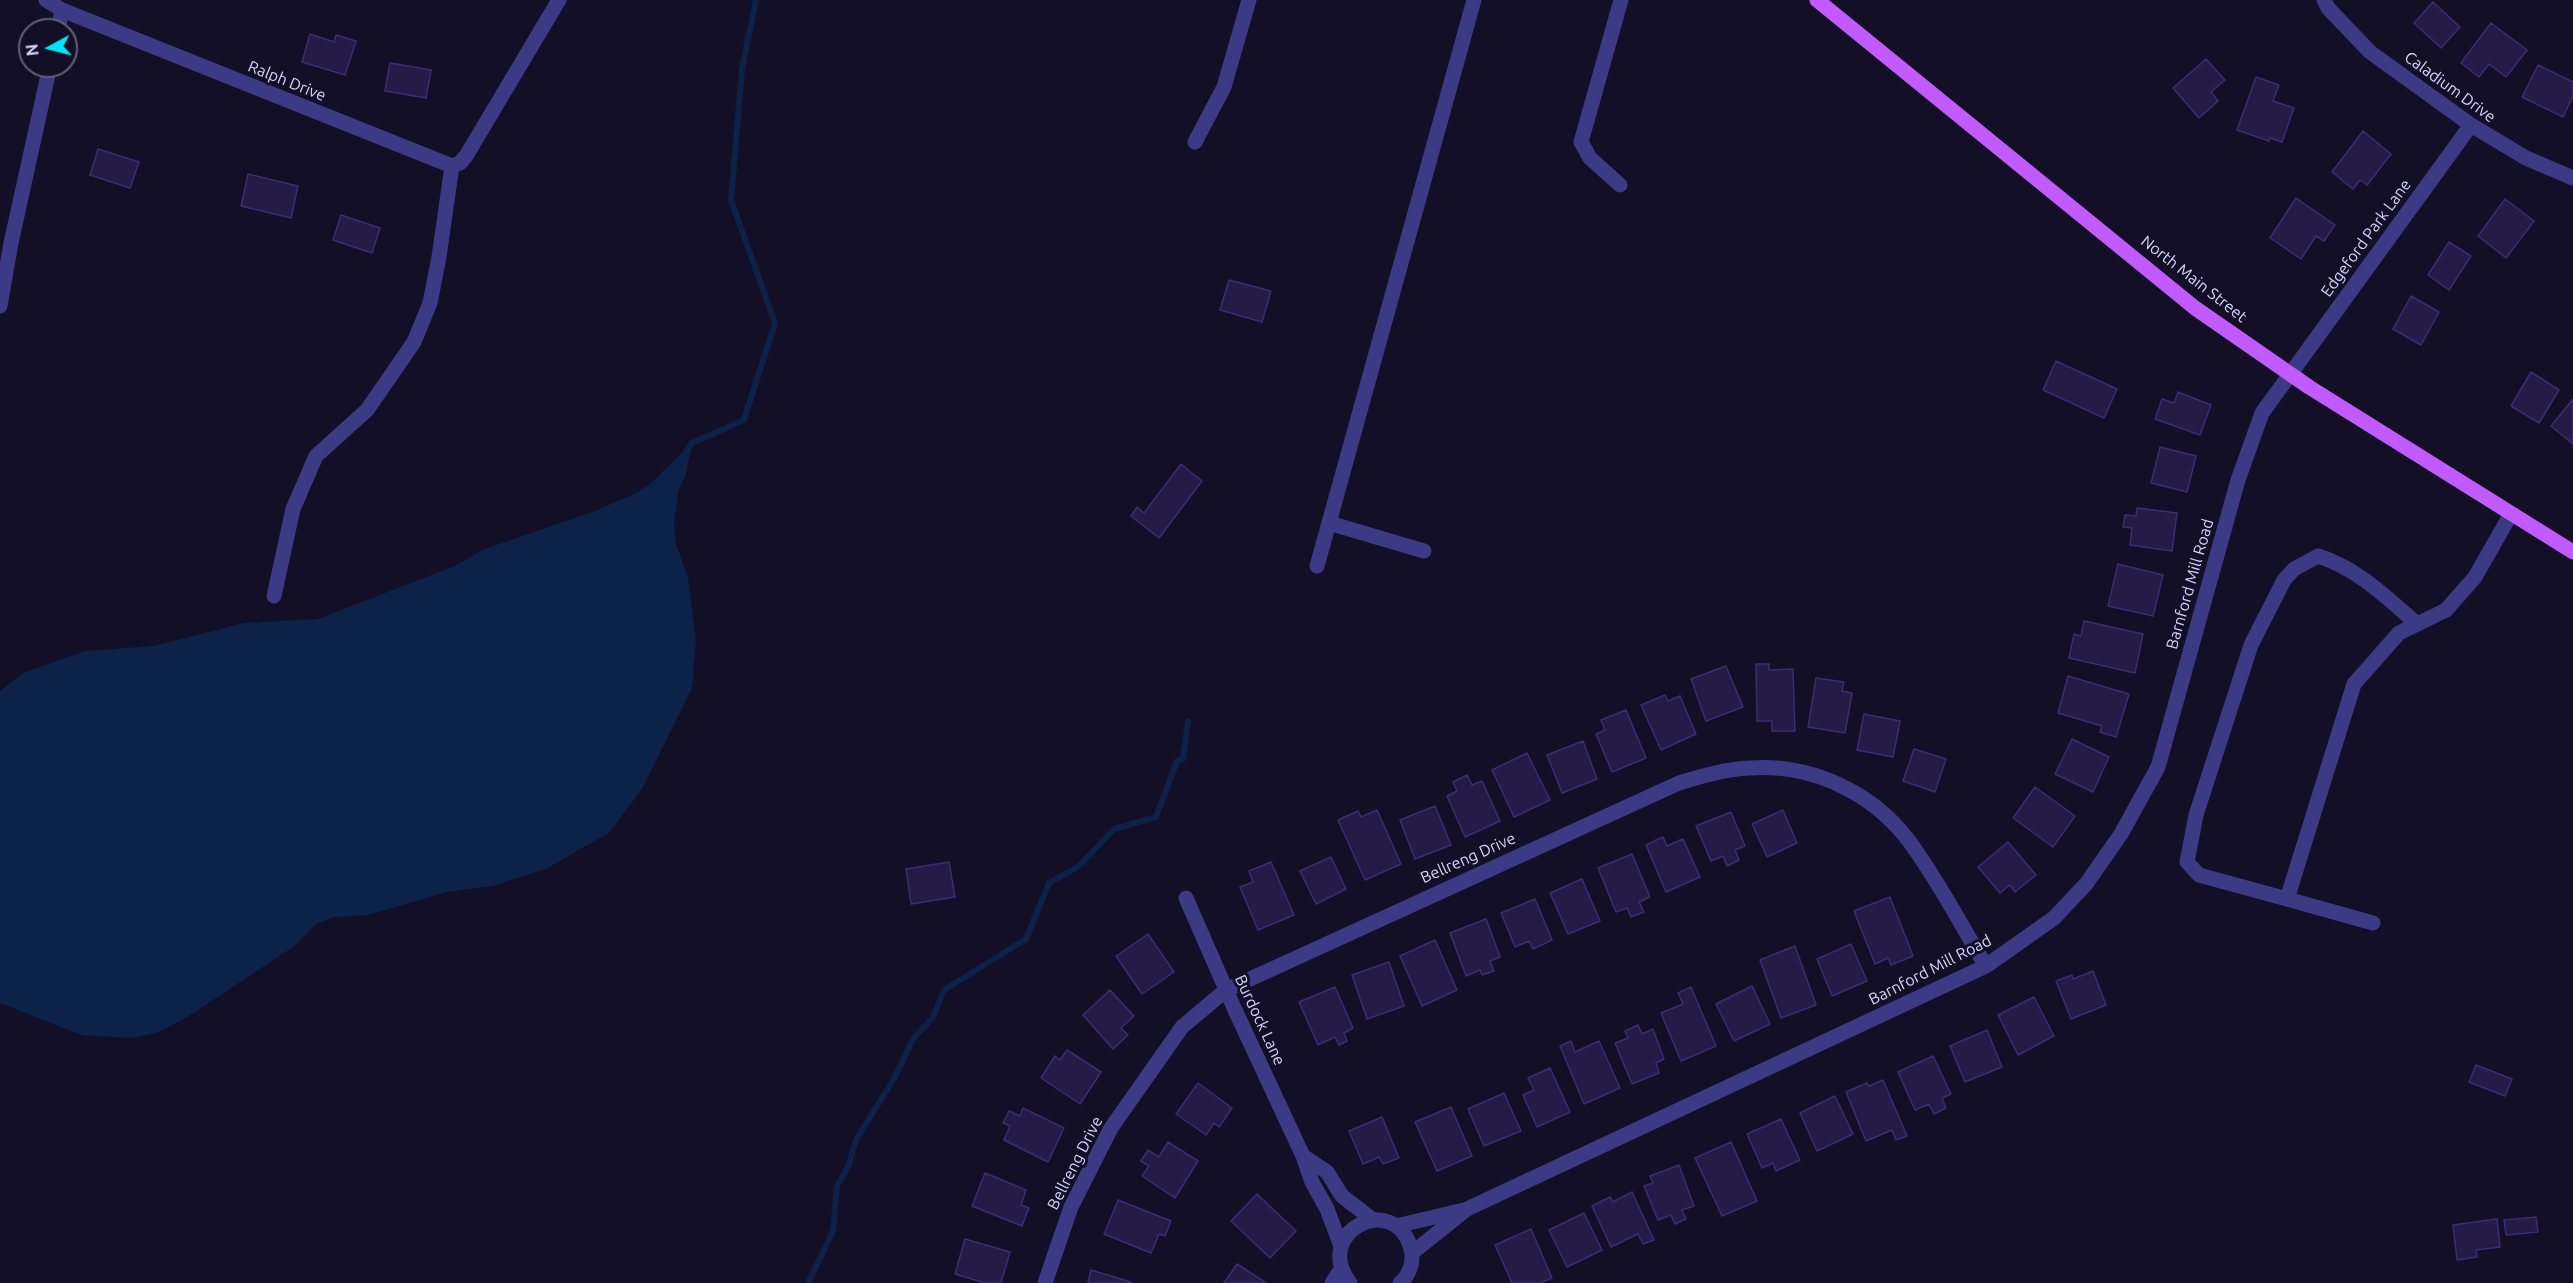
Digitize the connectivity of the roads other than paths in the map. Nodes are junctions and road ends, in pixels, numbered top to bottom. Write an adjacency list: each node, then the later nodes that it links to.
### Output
1 (46, 0): 8 (street, Ralph Drive)
2 (559, 0): 13 (street)
3 (1249, 0): 12 (street)
4 (1474, 0): 20 (street)
5 (1621, 0): 15 (street)
6 (1817, 0): 18 (main road, North Main Street)
7 (2325, 0): 11 (street, Caladium Drive)
8 (62, 10): 9 (street); 13 (street, Ralph Drive)
9 (60, 18)
10 (47, 78): 16 (street)
11 (2471, 125): 14 (street, Caladium Drive); 18 (street, Edgeford Park Lane)
12 (1195, 142)
13 (452, 166): 24 (street)
14 (2573, 178)
15 (1620, 185)
16 (6, 243): 17 (street)
17 (0, 306)
18 (2292, 374): 19 (main road, North Main Street); 29 (street, Barnford Mill Road)
19 (2511, 514): 22 (main road, North Main Street); 25 (street)
20 (1329, 523): 21 (street); 23 (street)
21 (1424, 551)
22 (2573, 552)
23 (1317, 566)
24 (274, 596)
25 (2417, 624): 27 (street); 27 (street)
26 (1186, 898): 30 (street, Burdock Lane)
27 (2287, 898): 28 (street)
28 (2373, 923)
29 (1986, 966): 30 (street, Bellreng Drive); 32 (street, Barnford Mill Road)
30 (1226, 990): 31 (street, Burdock Lane); 38 (street, Bellreng Drive)
31 (1304, 1155): 33 (street, Burdock Lane); 35 (street, Burdock Lane)
32 (1467, 1209): 34 (street, Barnford Mill Road); 36 (street, Barnford Mill Road)
33 (1373, 1220): 34 (street, Barnford Mill Road); 35 (street)
34 (1396, 1226): 36 (street)
35 (1341, 1246): 37 (street)
36 (1412, 1253): 41 (street)
37 (1342, 1268): 39 (street); 40 (street)
38 (1045, 1283)
39 (1332, 1283)
40 (1350, 1283)
41 (1400, 1283)

